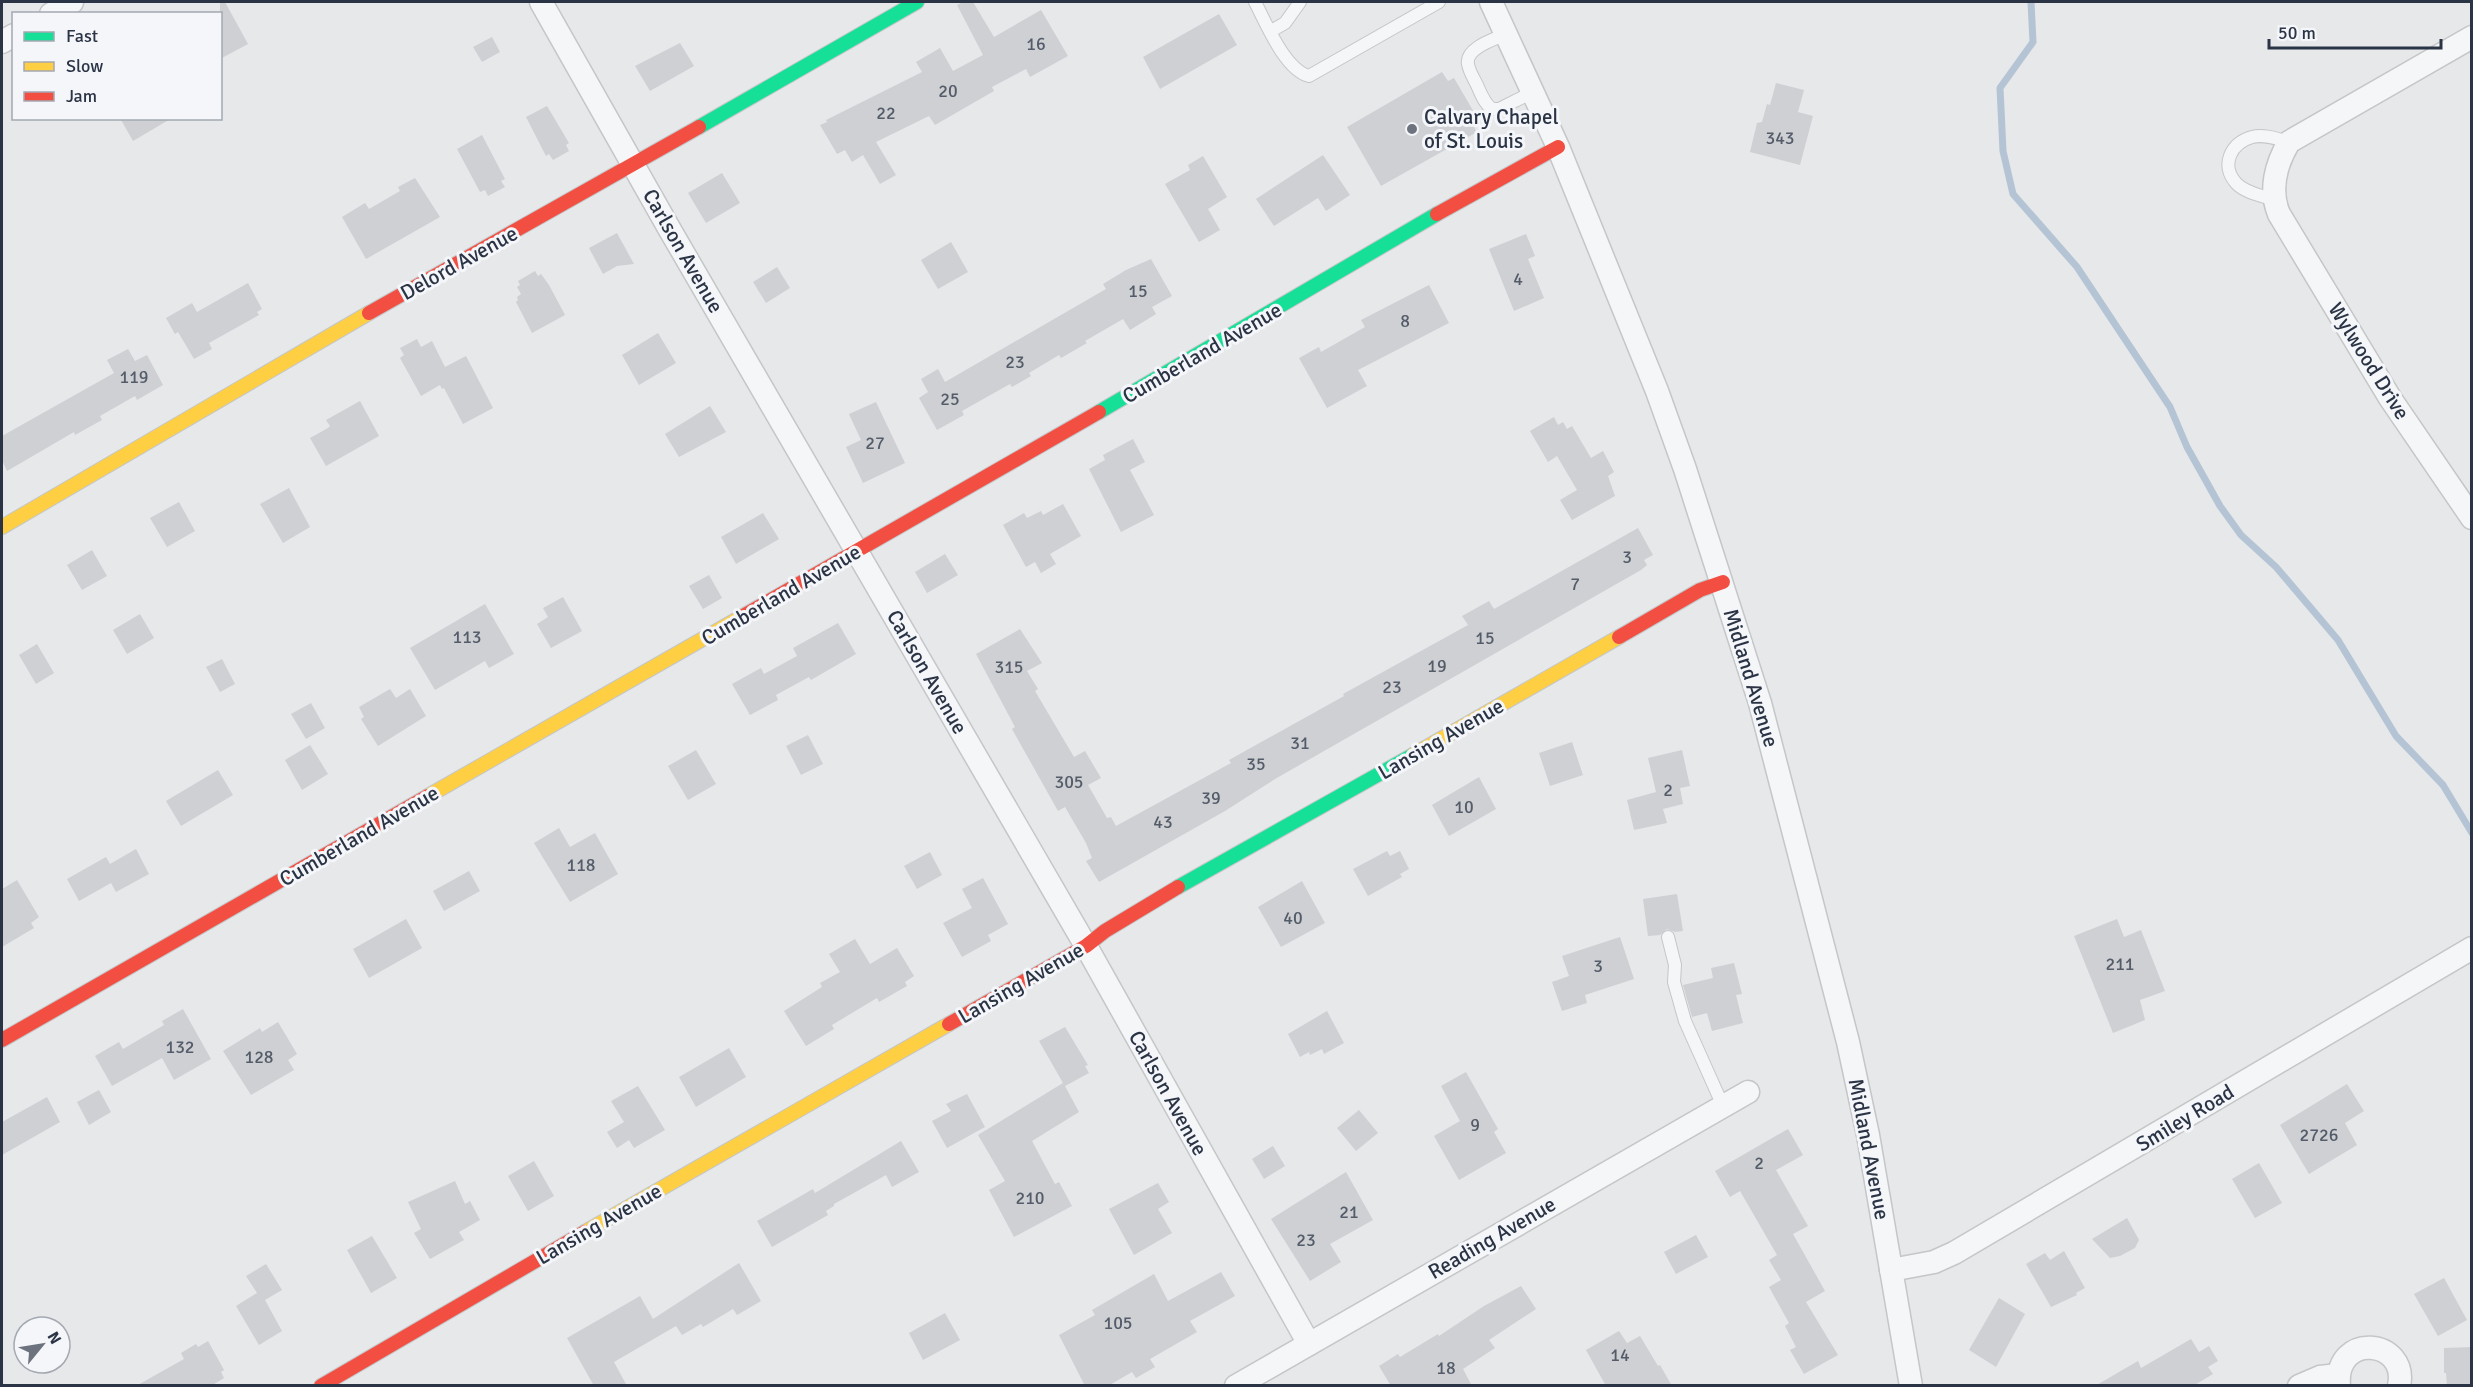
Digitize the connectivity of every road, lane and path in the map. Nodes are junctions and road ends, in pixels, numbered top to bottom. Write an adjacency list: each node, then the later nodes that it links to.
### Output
1 (72, 2): 9 (street)
2 (541, 2): 16 (street, Carlson Avenue)
3 (917, 2): 16 (street, Delord Avenue)
4 (1255, 2): 10 (lane)
5 (1300, 2): 10 (lane)
6 (1439, 2): 8 (lane)
7 (1491, 2): 11 (street, Midland Avenue)
8 (1424, 5): 10 (lane)
9 (54, 12)
10 (1271, 31)
11 (1506, 34): 13 (street, Midland Avenue); 13 (lane)
12 (2472, 37): 14 (street)
13 (1533, 93): 15 (street, Midland Avenue)
14 (2289, 142): 17 (street); 17 (lane)
15 (1558, 147): 20 (street, Cumberland Avenue); 21 (street, Midland Avenue)
16 (633, 163): 19 (street, Delord Avenue); 20 (street, Carlson Avenue)
17 (2273, 195): 18 (street, Wylwood Drive)
18 (2472, 518)
19 (2, 527)
20 (857, 552): 23 (street, Carlson Avenue); 25 (street, Cumberland Avenue)
21 (1723, 582): 23 (street, Lansing Avenue); 28 (street, Midland Avenue)
22 (1668, 937): 27 (lane)
23 (1086, 946): 29 (street, Carlson Avenue); 31 (street, Lansing Avenue)
24 (2472, 948): 28 (street, Smiley Road)
25 (2, 1040)
26 (1748, 1092): 27 (street, Reading Avenue)
27 (1723, 1106): 29 (street, Reading Avenue)
28 (1891, 1270): 33 (street, Midland Avenue)
29 (1309, 1344): 32 (street, Reading Avenue)
30 (2339, 1380): 34 (street); 35 (street)
31 (321, 1386)
32 (1236, 1386)
33 (1911, 1386)
34 (2299, 1386)
35 (2399, 1386)

